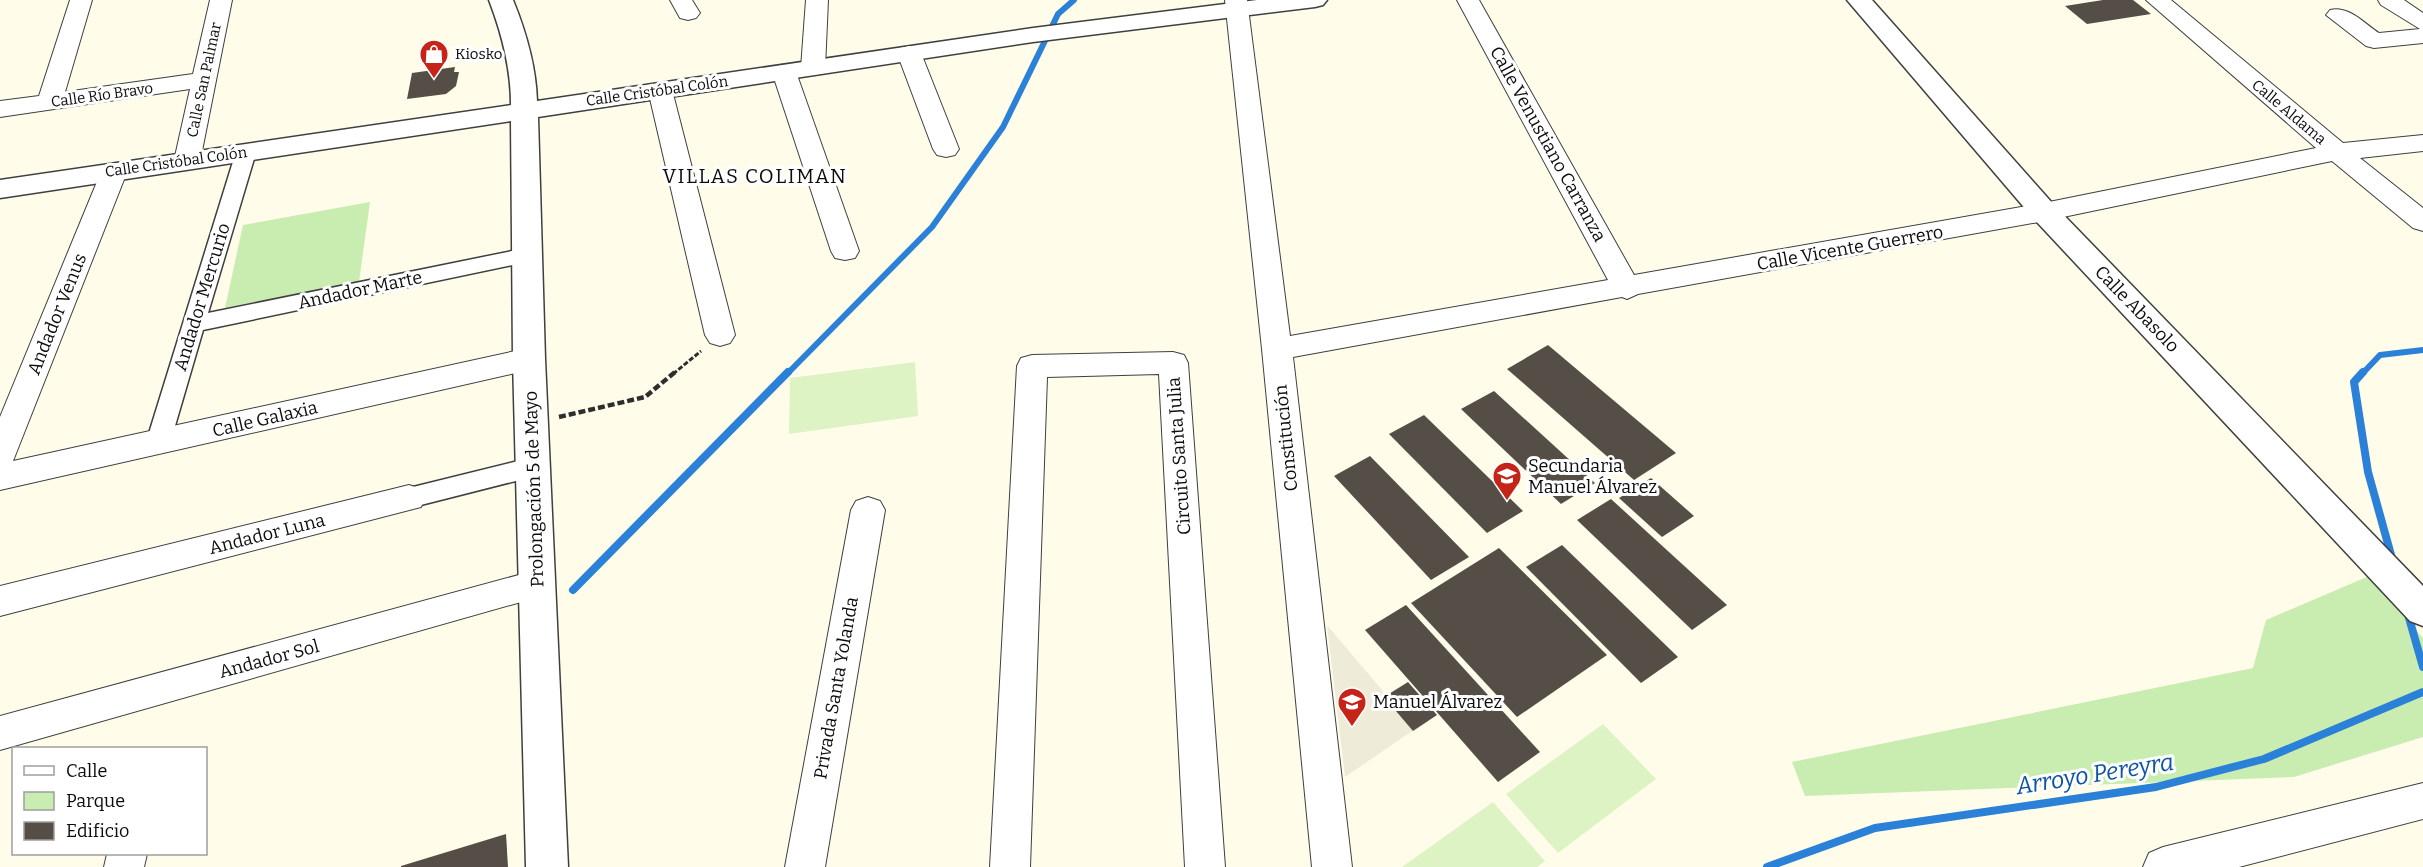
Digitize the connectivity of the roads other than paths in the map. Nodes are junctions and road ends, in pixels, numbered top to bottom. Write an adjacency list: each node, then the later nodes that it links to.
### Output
1 (81, 0): 19 (street)
2 (221, 0): 17 (street, Calle San Palmar)
3 (501, 0): 21 (street, Prolongación 5 de Mayo)
4 (817, 0): 15 (street)
5 (1315, 0): 10 (street, Calle Cristóbal Colón)
6 (1468, 0): 33 (street, Calle Venustiano Carranza)
7 (1859, 0): 29 (street, Calle Abasolo)
8 (2157, 0): 25 (street, Calle Aldama)
9 (2389, 0): 12 (street)
10 (1236, 5): 14 (street, Calle Cristóbal Colón); 36 (street, Constitución)
11 (2338, 15): 13 (street)
12 (2423, 23)
13 (2423, 36)
14 (909, 53): 15 (street, Calle Cristóbal Colón); 23 (street)
15 (813, 68): 16 (street, Calle Cristóbal Colón)
16 (784, 72): 18 (street, Calle Cristóbal Colón); 31 (street)
17 (204, 80): 19 (street, Calle Río Bravo); 26 (street, Calle San Palmar)
18 (660, 90): 21 (street, Calle Cristóbal Colón); 35 (street)
19 (50, 102): 20 (street, Calle Río Bravo)
20 (0, 109)
21 (524, 111): 24 (street, Calle Cristóbal Colón); 32 (street, Prolongación 5 de Mayo)
22 (2423, 143): 25 (street, Calle Vicente Guerrero)
23 (946, 149)
24 (246, 152): 26 (street, Calle Cristóbal Colón); 34 (street, Andador Mercurio)
25 (2337, 152): 29 (street, Calle Vicente Guerrero); 30 (street, Calle Aldama)
26 (187, 161): 27 (street, Calle Cristóbal Colón)
27 (114, 172): 28 (street, Calle Cristóbal Colón); 39 (street, Andador Venus)
28 (0, 189)
29 (2044, 212): 33 (street, Calle Vicente Guerrero); 46 (street, Calle Abasolo)
30 (2423, 222)
31 (845, 251)
32 (527, 255): 34 (street, Andador Marte); 37 (street, Prolongación 5 de Mayo)
33 (1627, 289): 36 (street, Calle Vicente Guerrero)
34 (194, 324): 38 (street, Andador Mercurio)
35 (720, 335)
36 (1277, 350): 53 (street, Constitución)
37 (529, 359): 38 (street, Calle Galaxia); 40 (street, Prolongación 5 de Mayo)
38 (158, 443): 41 (street, Calle Galaxia)
39 (0, 456)
40 (534, 467): 42 (street, Andador Luna); 44 (street, Prolongación 5 de Mayo)
41 (0, 477)
42 (409, 498): 45 (street, Andador Luna)
43 (867, 510): 50 (street, Privada Santa Yolanda)
44 (537, 584): 47 (street, Andador Sol); 49 (street, Prolongación 5 de Mayo)
45 (0, 601)
46 (2423, 610)
47 (0, 733)
48 (2423, 801): 54 (street)
49 (547, 867)
50 (805, 867)
51 (1010, 867): 52 (street, Circuito Santa Julia)
52 (1205, 867)
53 (1332, 867)
54 (2163, 867)

